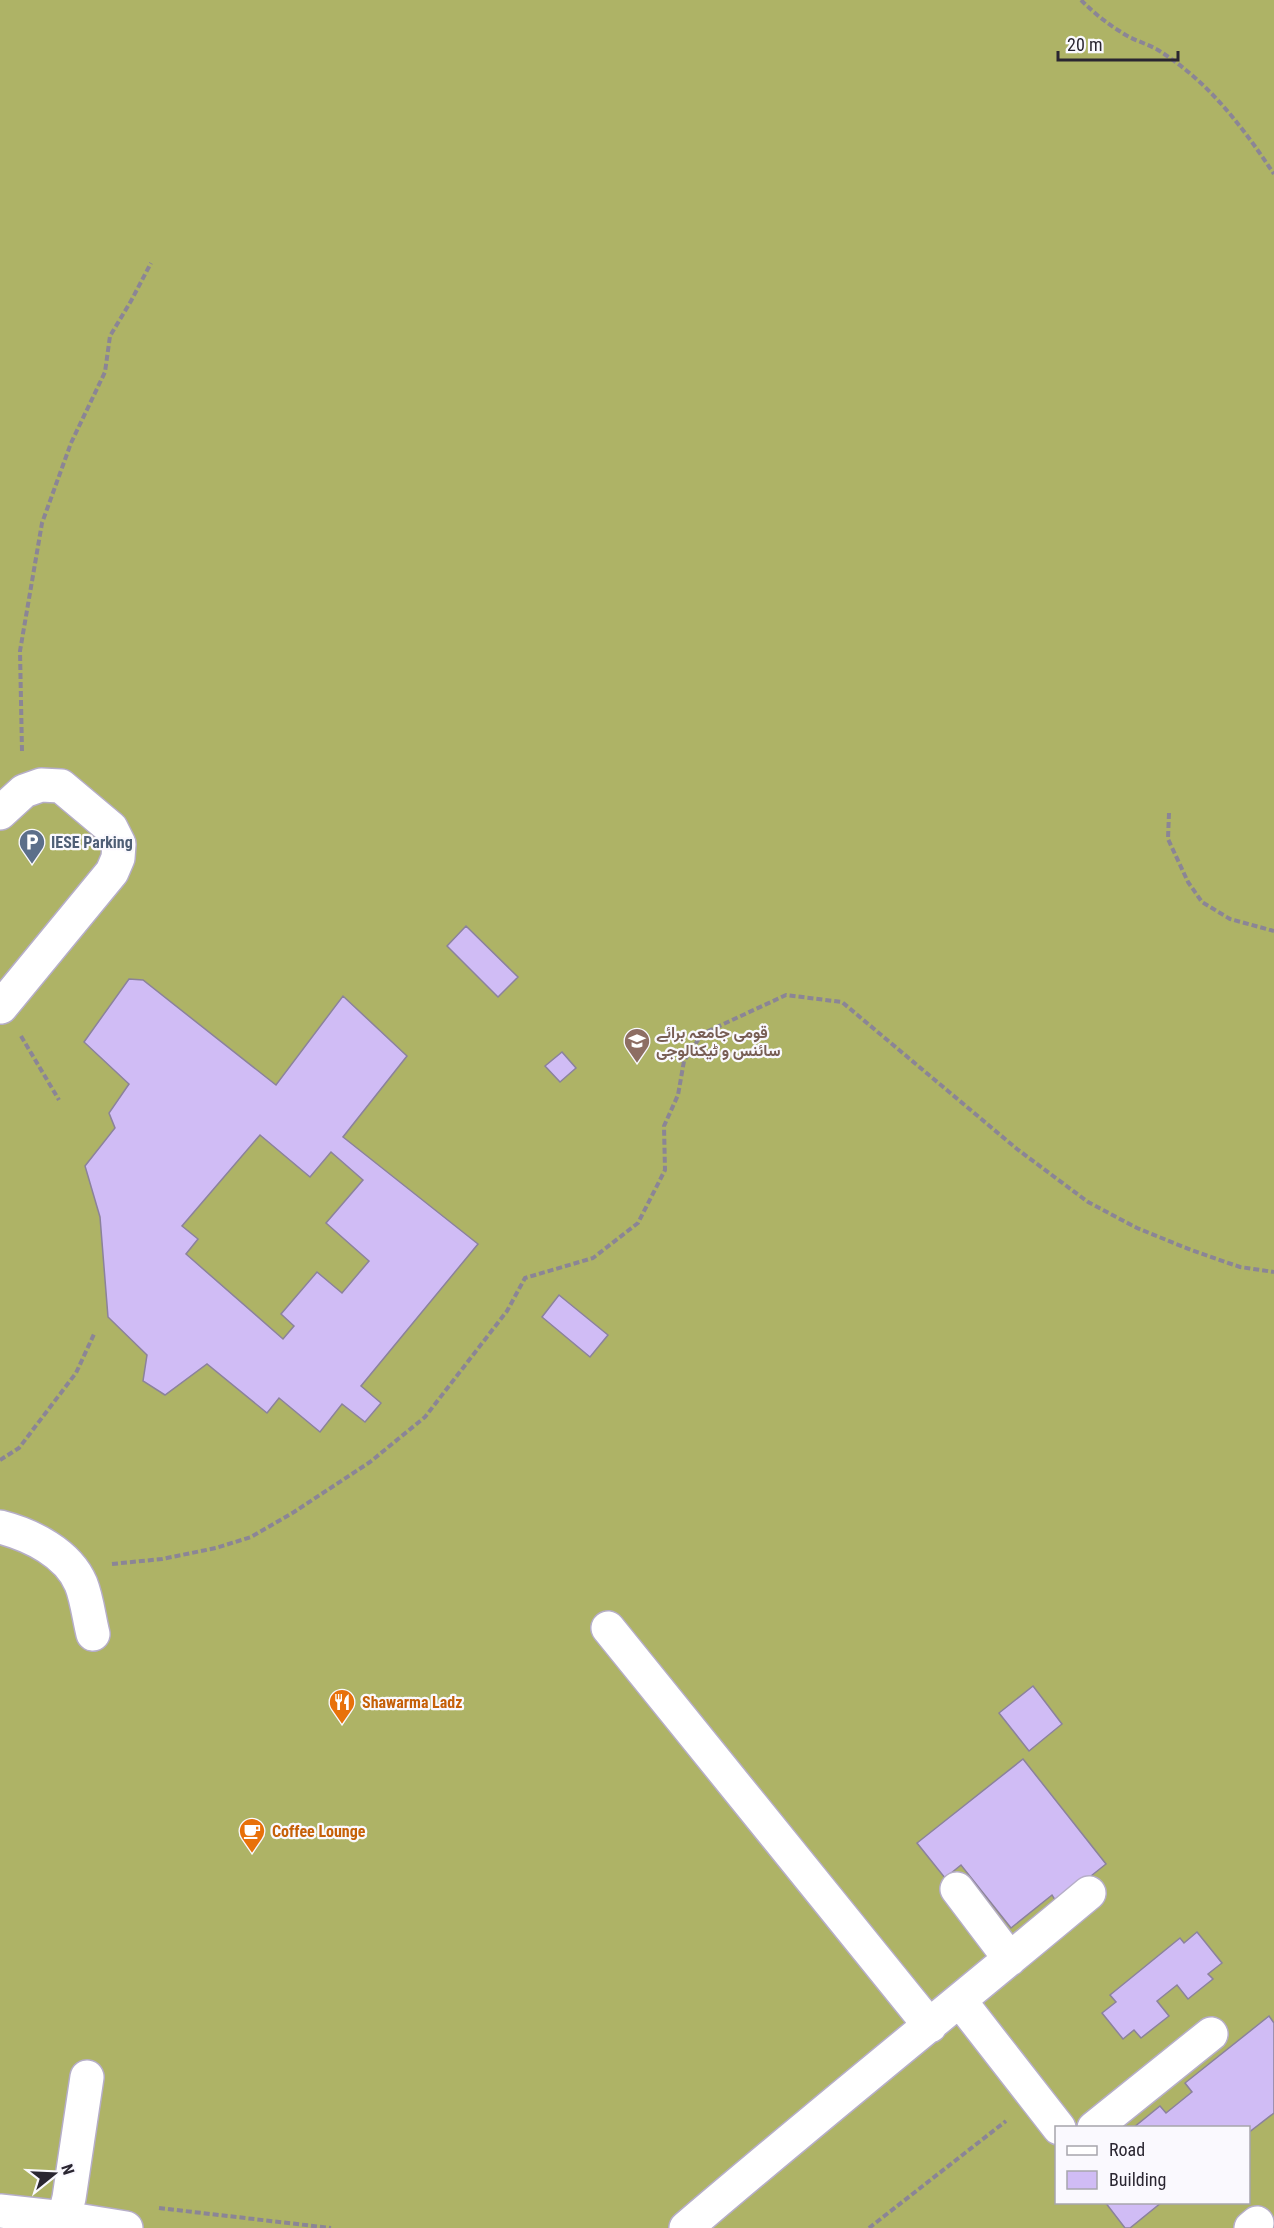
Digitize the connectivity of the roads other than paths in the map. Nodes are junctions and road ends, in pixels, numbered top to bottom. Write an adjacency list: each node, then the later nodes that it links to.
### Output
1 (0, 813): 2 (lane)
2 (1, 1006)
3 (0, 1527): 5 (lane)
4 (608, 1628): 10 (lane)
5 (93, 1634)
6 (957, 1889): 8 (lane)
7 (1089, 1893): 8 (lane)
8 (1010, 1959): 9 (lane)
9 (960, 2001): 10 (lane); 13 (lane)
10 (930, 2026): 18 (lane)
11 (1211, 2034): 14 (lane)
12 (87, 2077): 16 (lane)
13 (1058, 2126)
14 (1096, 2126)
15 (0, 2211): 16 (lane)
16 (64, 2218): 17 (lane)
17 (126, 2228)
18 (686, 2228)

